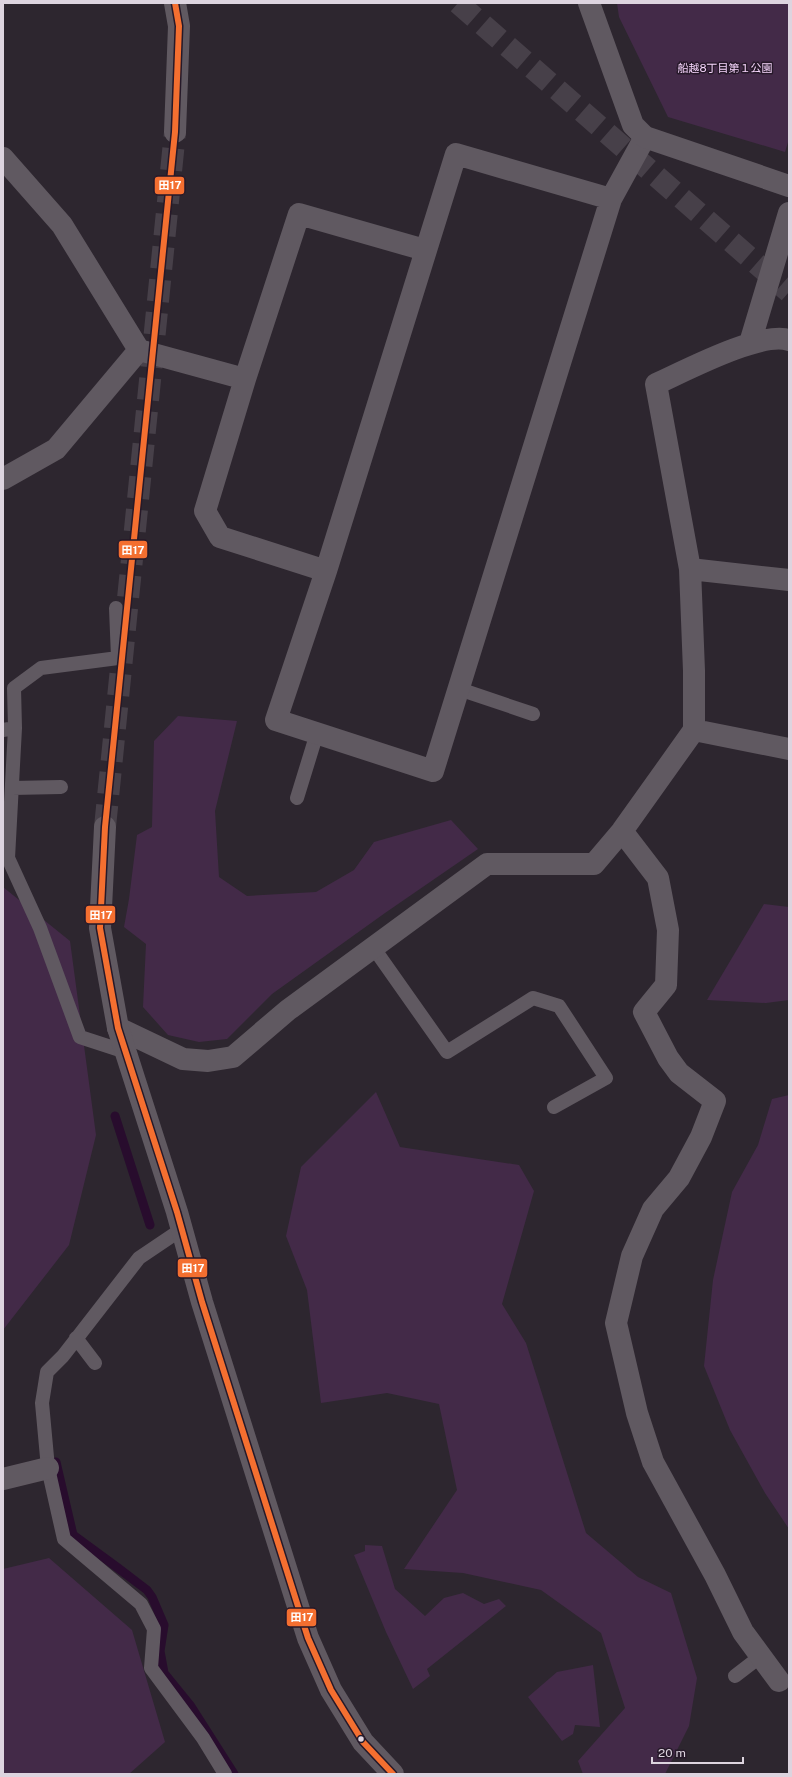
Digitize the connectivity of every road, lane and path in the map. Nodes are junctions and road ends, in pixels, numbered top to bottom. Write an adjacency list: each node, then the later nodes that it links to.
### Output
1 (175, 3): 3 (street)
2 (589, 3): 4 (street)
3 (175, 132)
4 (645, 137): 6 (street); 7 (street)
5 (3, 158): 12 (street)
6 (789, 186)
7 (611, 199): 9 (street); 19 (street)
8 (789, 214): 11 (street)
9 (425, 250): 13 (street); 16 (street)
10 (789, 340): 11 (street)
11 (750, 343): 15 (street)
12 (139, 350): 13 (street); 14 (street)
13 (245, 379): 16 (street)
14 (3, 479)
15 (690, 569): 17 (street); 22 (street)
16 (326, 571): 23 (street)
17 (789, 580)
18 (116, 608): 21 (lane)
19 (459, 689): 20 (lane); 23 (street)
20 (533, 714)
21 (9, 729): 26 (lane)
22 (694, 730): 24 (street); 29 (street)
23 (317, 733): 27 (lane)
24 (789, 749)
25 (61, 787): 26 (lane)
26 (12, 788): 32 (lane)
27 (297, 798)
28 (105, 826): 31 (street)
29 (622, 831): 30 (street); 39 (street)
30 (373, 947): 31 (street); 33 (lane)
31 (118, 1028): 32 (street)
32 (126, 1052): 34 (street)
33 (554, 1107)
34 (182, 1229): 35 (lane); 43 (street)
35 (76, 1338): 36 (lane); 37 (lane)
36 (96, 1363)
37 (48, 1468): 38 (street); 42 (lane)
38 (3, 1480)
39 (761, 1656): 40 (lane); 41 (street)
40 (735, 1676)
41 (779, 1681)
42 (224, 1774)
43 (393, 1774)

